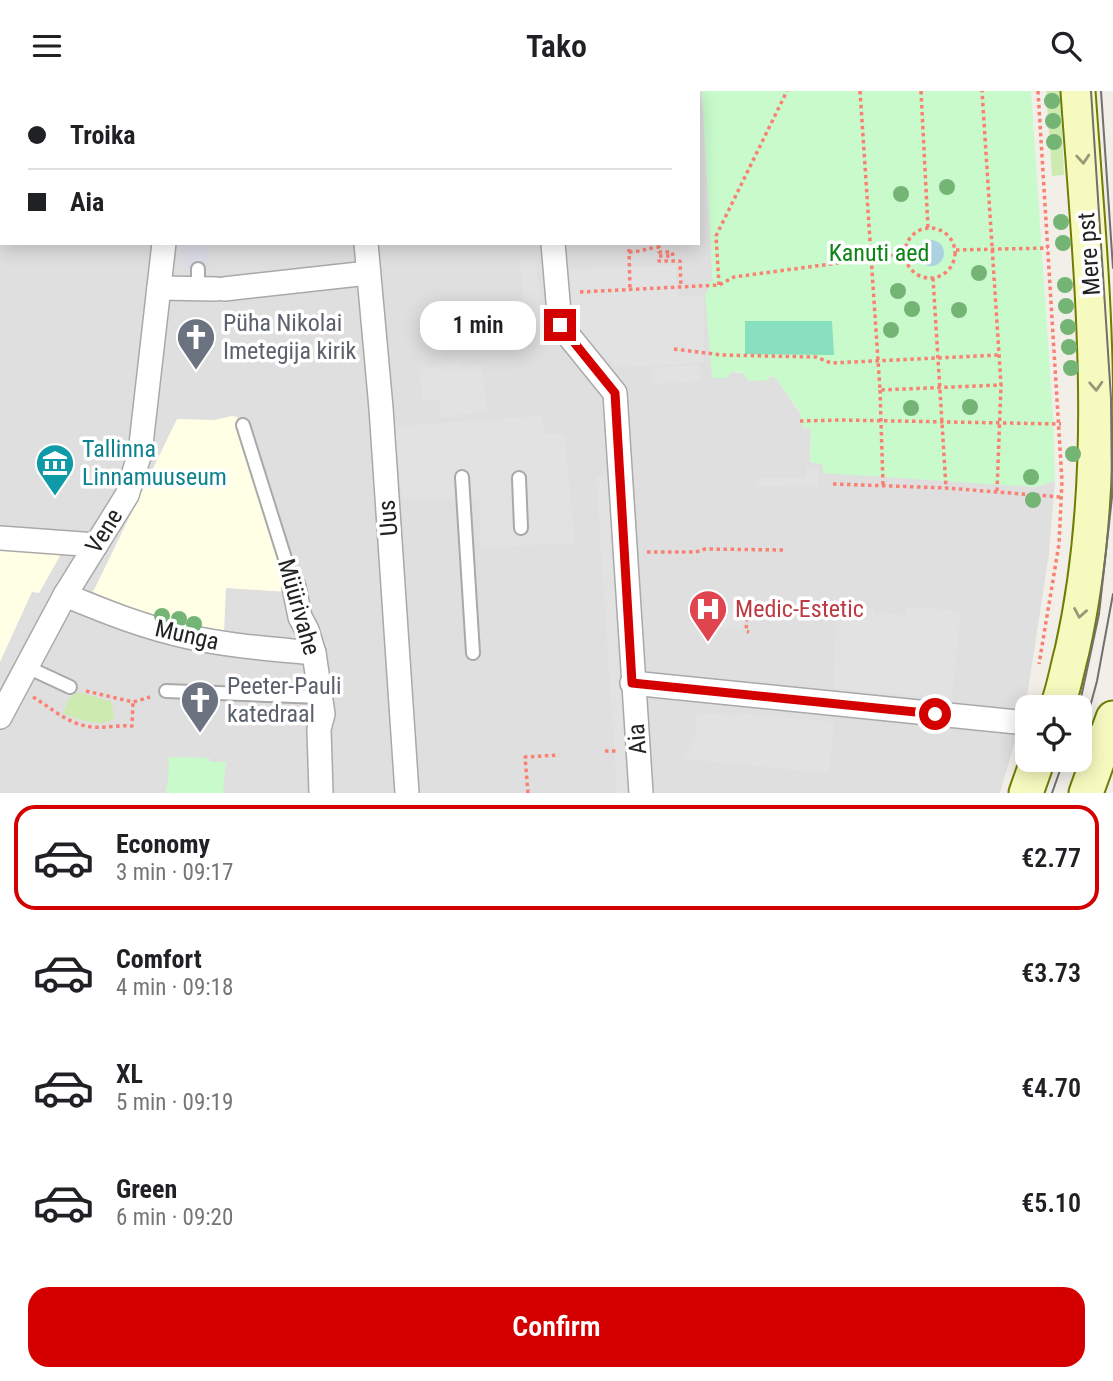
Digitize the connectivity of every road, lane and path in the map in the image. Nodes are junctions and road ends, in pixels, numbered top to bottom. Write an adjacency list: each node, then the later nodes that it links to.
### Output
1 (787, 91): 18 (path)
2 (860, 91): 15 (path)
3 (921, 91): 7 (path)
4 (982, 91): 12 (path)
5 (1038, 91): 11 (path)
6 (1078, 91): 60 (street, Mere pst, one-way to 60)
7 (929, 228): 13 (path); 14 (path)
8 (164, 245): 20 (street, Vene)
9 (366, 245): 16 (street, Uus)
10 (553, 245): 22 (street, Aia)
11 (1048, 248): 12 (path); 34 (path)
12 (991, 249): 13 (path); 24 (path)
13 (955, 250): 17 (path)
14 (905, 254): 15 (path); 17 (path)
15 (870, 257): 18 (path); 26 (path)
16 (368, 272): 20 (street); 69 (street, Uus)
17 (933, 278): 25 (path)
18 (719, 285): 19 (path)
19 (681, 287): 21 (path); 21 (path)
20 (159, 288): 45 (street, Vene)
21 (630, 290): 22 (path)
22 (556, 292): 47 (street, Aia)
23 (674, 349): 26 (path)
24 (999, 355): 25 (path); 27 (path)
25 (937, 357): 26 (path); 28 (path)
26 (879, 362): 29 (path)
27 (1002, 385): 28 (path); 33 (path)
28 (941, 388): 29 (path); 32 (path)
29 (880, 390): 31 (path)
30 (800, 421): 31 (path)
31 (881, 421): 32 (path); 39 (path)
32 (942, 421): 33 (path); 40 (path)
33 (1001, 423): 34 (path); 41 (path)
34 (1061, 424): 42 (path)
35 (243, 425): 48 (lane, Müürivahe)
36 (462, 477): 53 (lane)
37 (519, 478): 43 (lane)
38 (833, 484): 39 (path)
39 (883, 485): 40 (path)
40 (946, 488): 41 (path)
41 (998, 491): 42 (path)
42 (1061, 497): 54 (path)
43 (521, 528)
44 (0, 538): 45 (street)
45 (96, 545): 49 (street, Vene)
46 (784, 549): 47 (path)
47 (625, 551): 56 (street, Aia)
48 (294, 587): 52 (street, Müürivahe)
49 (65, 595): 52 (street, Munga); 55 (street, Vene)
50 (747, 618): 51 (path)
51 (749, 632)
52 (314, 653): 61 (street, Müürivahe)
53 (473, 653)
54 (1038, 666)
55 (27, 667): 57 (lane); 58 (street, Vene)
56 (632, 683): 64 (street); 71 (street, Aia)
57 (70, 687): 62 (path)
58 (15, 689): 62 (path); 63 (street, Vene)
59 (166, 691): 61 (lane); 62 (path)
60 (1060, 695)
61 (321, 697): 68 (street, Müürivahe)
62 (133, 702)
63 (0, 717)
64 (1015, 722)
65 (1100, 731): 73 (street)
66 (559, 755): 70 (path)
67 (1033, 772): 72 (street)
68 (321, 793)
69 (407, 793)
70 (528, 793)
71 (641, 793)
72 (1026, 793)
73 (1086, 793)

